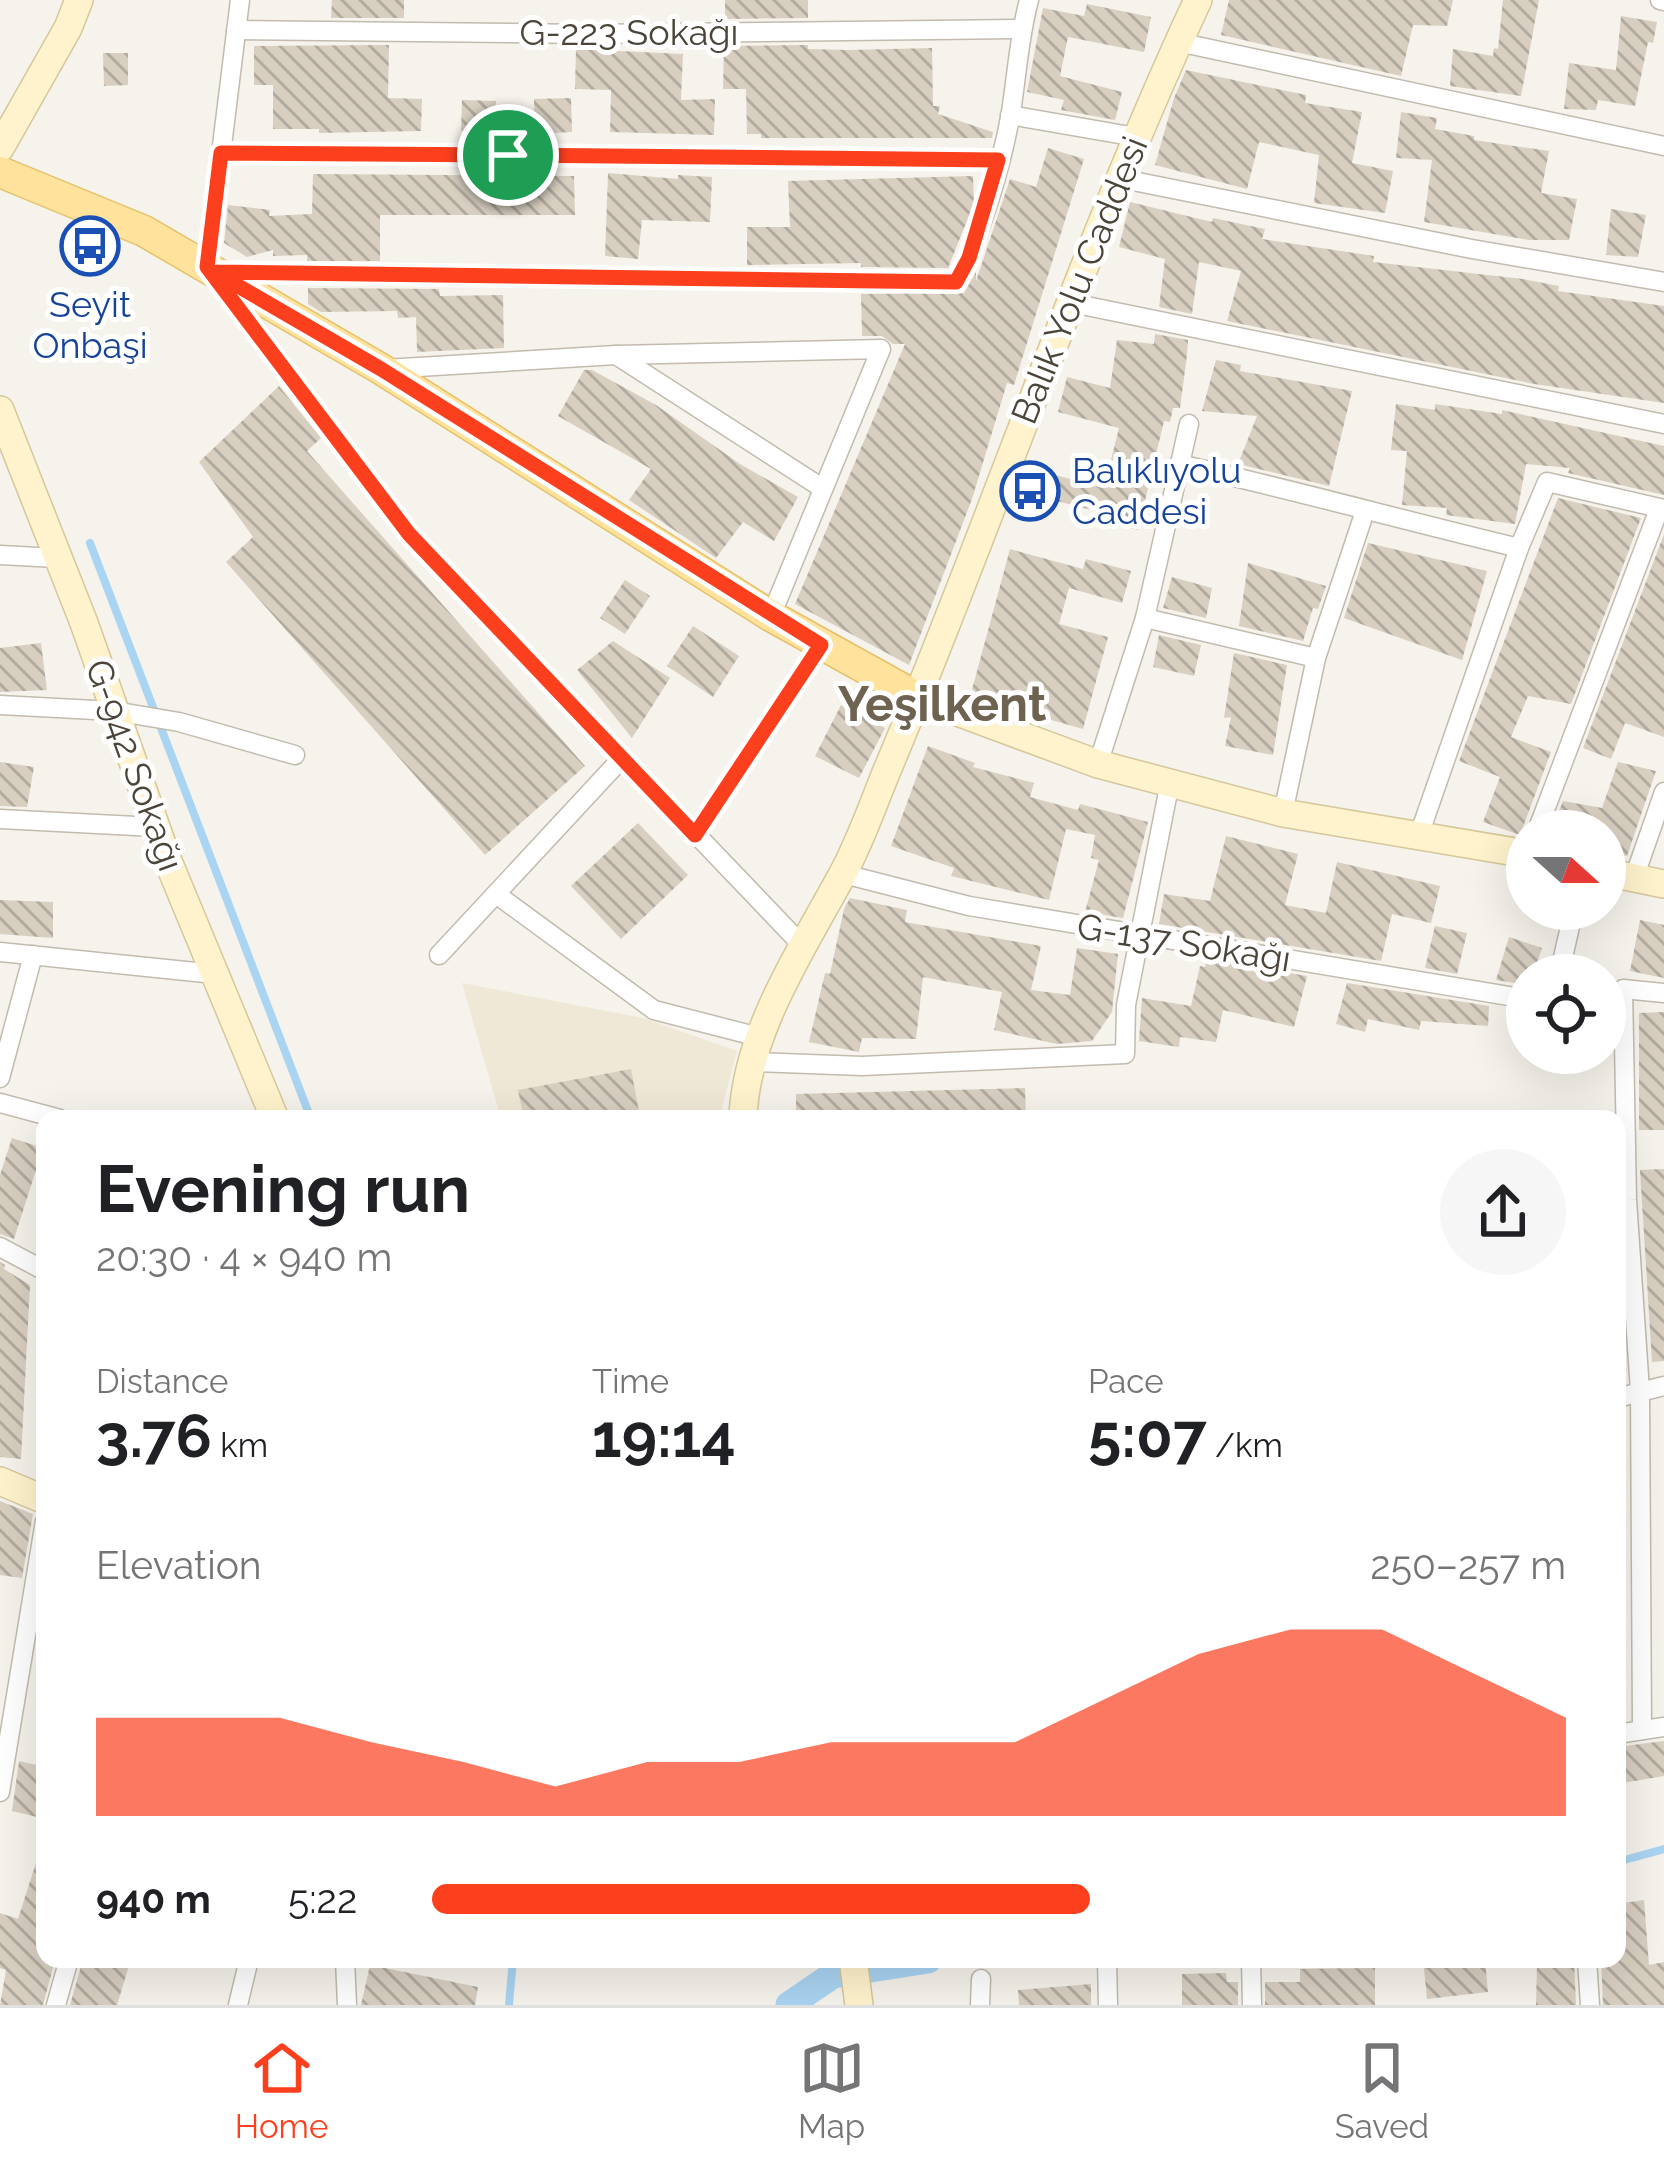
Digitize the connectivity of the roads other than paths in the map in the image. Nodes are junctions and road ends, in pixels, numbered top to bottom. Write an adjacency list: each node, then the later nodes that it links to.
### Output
1 (79, 0): 11 (main road)
2 (240, 0): 6 (street)
3 (1029, 0): 5 (street)
4 (1198, 0): 7 (main road, Balık Yolu Caddesi)
5 (1021, 29): 6 (street, G-223 Sokağı); 8 (street)
6 (236, 30): 12 (street)
7 (1178, 42): 9 (main road, Balık Yolu Caddesi); 10 (street)
8 (1010, 116): 9 (street); 13 (street)
9 (1136, 137): 15 (main road, Balık Yolu Caddesi)
10 (1664, 146)
11 (0, 148)
12 (221, 153): 13 (street); 16 (street)
13 (998, 160): 16 (street)
14 (0, 172): 16 (main road)
15 (1118, 178): 17 (street); 18 (main road, Balık Yolu Caddesi)
16 (210, 270): 20 (main road); 39 (street)
17 (1664, 281)
18 (1067, 302): 23 (street); 35 (main road, Balık Yolu Caddesi)
19 (616, 355): 20 (street); 25 (street); 25 (street)
20 (381, 369): 31 (main road)
21 (0, 410): 30 (main road, G-942 Sokağı)
22 (1189, 424): 24 (street)
23 (1664, 424)
24 (1180, 464): 27 (street); 32 (street)
25 (822, 488): 31 (street)
26 (1662, 509): 28 (street); 43 (street)
27 (1365, 511): 28 (street); 34 (street)
28 (1520, 548): 48 (street)
29 (0, 555): 30 (street)
30 (57, 558): 37 (main road, G-942 Sokağı)
31 (771, 616): 33 (main road)
32 (1144, 618): 34 (street); 40 (street)
33 (821, 645): 35 (main road); 47 (street)
34 (1316, 658): 44 (street)
35 (917, 697): 40 (main road); 50 (main road, Balık Yolu Caddesi)
36 (0, 705): 37 (street)
37 (123, 713): 38 (street); 46 (main road, G-942 Sokağı)
38 (295, 755)
39 (622, 758): 47 (street); 54 (street)
40 (1098, 764): 41 (main road)
41 (1170, 782): 44 (main road); 55 (street)
42 (1664, 792): 52 (street)
43 (1545, 810)
44 (1283, 813): 48 (main road)
45 (0, 819): 46 (street)
46 (155, 826): 60 (main road, G-942 Sokağı)
47 (695, 835): 56 (street)
48 (1419, 835): 49 (main road)
49 (1506, 850)
50 (844, 874): 55 (street, G-137 Sokağı); 56 (main road, Balık Yolu Caddesi)
51 (1626, 876): 52 (main road)
52 (1634, 878): 53 (main road)
53 (1664, 884)
54 (496, 894): 59 (street); 64 (street)
55 (1142, 936): 63 (street, G-137 Sokağı); 64 (street)
56 (801, 944): 64 (main road, Balık Yolu Caddesi)
57 (0, 952): 58 (street)
58 (33, 955): 60 (street); 66 (street)
59 (439, 955)
60 (215, 974): 68 (main road, G-942 Sokağı)
61 (1626, 989): 62 (street)
62 (1664, 993)
63 (1506, 996)
64 (758, 1050): 69 (main road, Balık Yolu Caddesi)
65 (1617, 1074): 70 (street)
66 (0, 1078)
67 (0, 1103): 71 (street)
68 (271, 1110)
69 (743, 1110)
70 (1618, 1110)
71 (36, 1113)
72 (1626, 1242): 76 (street)
73 (0, 1247): 74 (street)
74 (36, 1266)
75 (1664, 1386): 76 (street)
76 (1640, 1391): 77 (street); 82 (street)
77 (1626, 1396)
78 (0, 1480): 79 (main road)
79 (36, 1496)
80 (36, 1575): 84 (street)
81 (1664, 1727): 82 (street)
82 (1642, 1730): 83 (street)
83 (1626, 1733)
84 (0, 1792)
85 (66, 1968): 93 (street)
86 (247, 1968): 94 (street)
87 (345, 1968): 95 (street)
88 (854, 1968): 96 (main road)
89 (1107, 1968): 98 (street)
90 (1251, 1968): 99 (street)
91 (1588, 1968): 100 (street)
92 (981, 1979): 97 (street)
93 (56, 2005)
94 (238, 2005)
95 (347, 2005)
96 (859, 2005)
97 (980, 2005)
98 (1108, 2005)
99 (1252, 2005)
100 (1590, 2005)

